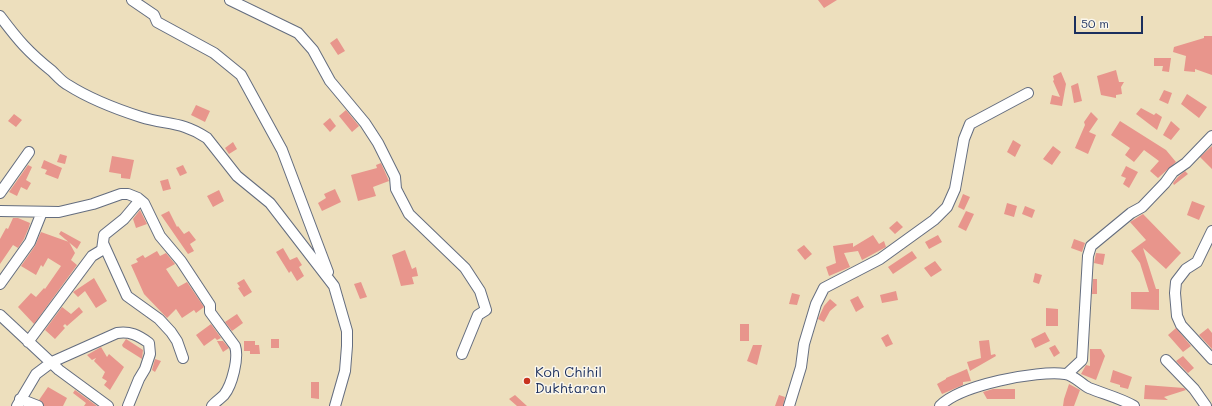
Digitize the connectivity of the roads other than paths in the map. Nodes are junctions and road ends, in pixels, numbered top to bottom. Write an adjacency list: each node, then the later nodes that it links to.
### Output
1 (132, 0): 14 (street)
2 (230, 0): 19 (street)
3 (0, 16): 14 (street)
4 (1028, 93): 31 (street)
5 (1212, 136): 24 (street)
6 (30, 152): 7 (street)
7 (0, 193)
8 (140, 200): 10 (street); 12 (street); 30 (street)
9 (0, 211): 10 (street)
10 (42, 212): 13 (street)
11 (1212, 231): 22 (street)
12 (103, 243): 18 (street); 20 (street)
13 (0, 284)
14 (334, 286): 26 (street)
15 (0, 315): 16 (street)
16 (8, 322): 17 (street); 18 (street)
17 (0, 330)
18 (28, 342): 23 (street)
19 (462, 354)
20 (183, 358)
21 (1166, 360): 34 (street)
22 (1212, 360)
23 (52, 362): 25 (street); 28 (street); 29 (street)
24 (1067, 374): 32 (street); 33 (street)
25 (17, 404): 27 (street)
26 (336, 405)
27 (38, 406)
28 (108, 406)
29 (128, 406)
30 (212, 406)
31 (789, 406)
32 (940, 406)
33 (1134, 406)
34 (1206, 406)

